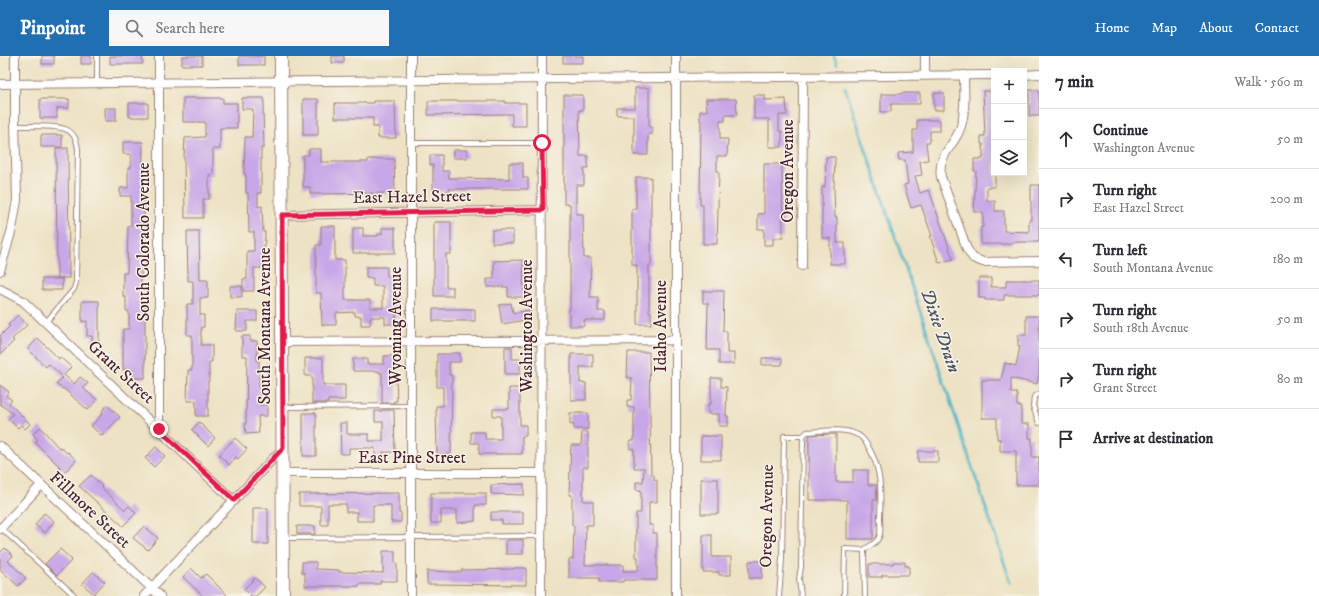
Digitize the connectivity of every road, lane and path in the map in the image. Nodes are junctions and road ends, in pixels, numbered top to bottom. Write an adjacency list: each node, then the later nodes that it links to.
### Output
1 (16, 56): 22 (street)
2 (97, 56): 19 (lane)
3 (159, 56): 20 (street, South Colorado Avenue)
4 (281, 56): 18 (street, South Montana Avenue)
5 (411, 56): 17 (street, Wyoming Avenue)
6 (542, 56): 16 (street, Washington Avenue)
7 (676, 56): 15 (street, Idaho Avenue)
8 (925, 56): 13 (street)
9 (1027, 74): 10 (street)
10 (1039, 74)
11 (964, 75): 12 (street); 13 (street); 29 (street)
12 (991, 75)
13 (925, 76): 14 (street)
14 (803, 77): 15 (street); 30 (street, Oregon Avenue)
15 (676, 78): 16 (street); 36 (street, Idaho Avenue)
16 (542, 80): 17 (street); 25 (street, Washington Avenue)
17 (411, 81): 18 (street); 24 (street, Wyoming Avenue)
18 (281, 82): 20 (street); 28 (street, South Montana Avenue)
19 (97, 83): 20 (street); 22 (street)
20 (159, 83): 42 (street, South Colorado Avenue)
21 (0, 84): 22 (street)
22 (15, 84): 23 (street)
23 (15, 126): 31 (street); 33 (lane)
24 (412, 143): 25 (lane); 27 (street, Wyoming Avenue)
25 (542, 143): 26 (street, Washington Avenue)
26 (543, 210): 27 (street, East Hazel Street); 35 (street, Washington Avenue)
27 (412, 212): 28 (street, East Hazel Street); 34 (street, Wyoming Avenue)
28 (282, 215): 37 (street, South Montana Avenue)
29 (1039, 261)
30 (802, 266)
31 (0, 271)
32 (0, 289): 33 (street, Grant Street)
33 (46, 322): 42 (street, Grant Street)
34 (411, 340): 35 (street); 37 (street); 39 (street, Wyoming Avenue)
35 (542, 340): 36 (street); 48 (street, Washington Avenue)
36 (676, 340): 63 (street, Idaho Avenue)
37 (282, 342): 40 (street, South Montana Avenue)
38 (1039, 394): 41 (lane)
39 (411, 406): 40 (lane); 47 (street, Wyoming Avenue)
40 (283, 407): 45 (street, South Montana Avenue)
41 (1039, 423)
42 (159, 429): 50 (street, Grant Street)
43 (803, 436): 55 (lane); 64 (lane, Oregon Avenue); 65 (lane)
44 (0, 446): 49 (street, Fillmore Street)
45 (283, 448): 46 (street, South Montana Avenue); 50 (street)
46 (283, 473): 47 (street, East Pine Street); 54 (street, South Montana Avenue)
47 (411, 473): 48 (street, East Pine Street); 53 (street, Wyoming Avenue)
48 (541, 473): 52 (street, Washington Avenue)
49 (41, 485): 51 (street); 56 (street, Fillmore Street)
50 (234, 500): 56 (street)
51 (0, 528): 57 (lane)
52 (541, 536): 53 (lane); 62 (street, Washington Avenue)
53 (411, 537): 54 (lane); 61 (street, Wyoming Avenue)
54 (283, 538): 60 (street, South Montana Avenue)
55 (864, 550): 66 (lane); 67 (lane)
56 (152, 588): 58 (street); 59 (street, Fillmore Street)
57 (75, 596)
58 (144, 596)
59 (160, 596)
60 (284, 596)
61 (411, 596)
62 (540, 596)
63 (676, 596)
64 (779, 596)
65 (801, 596)
66 (844, 596)
67 (865, 596)

